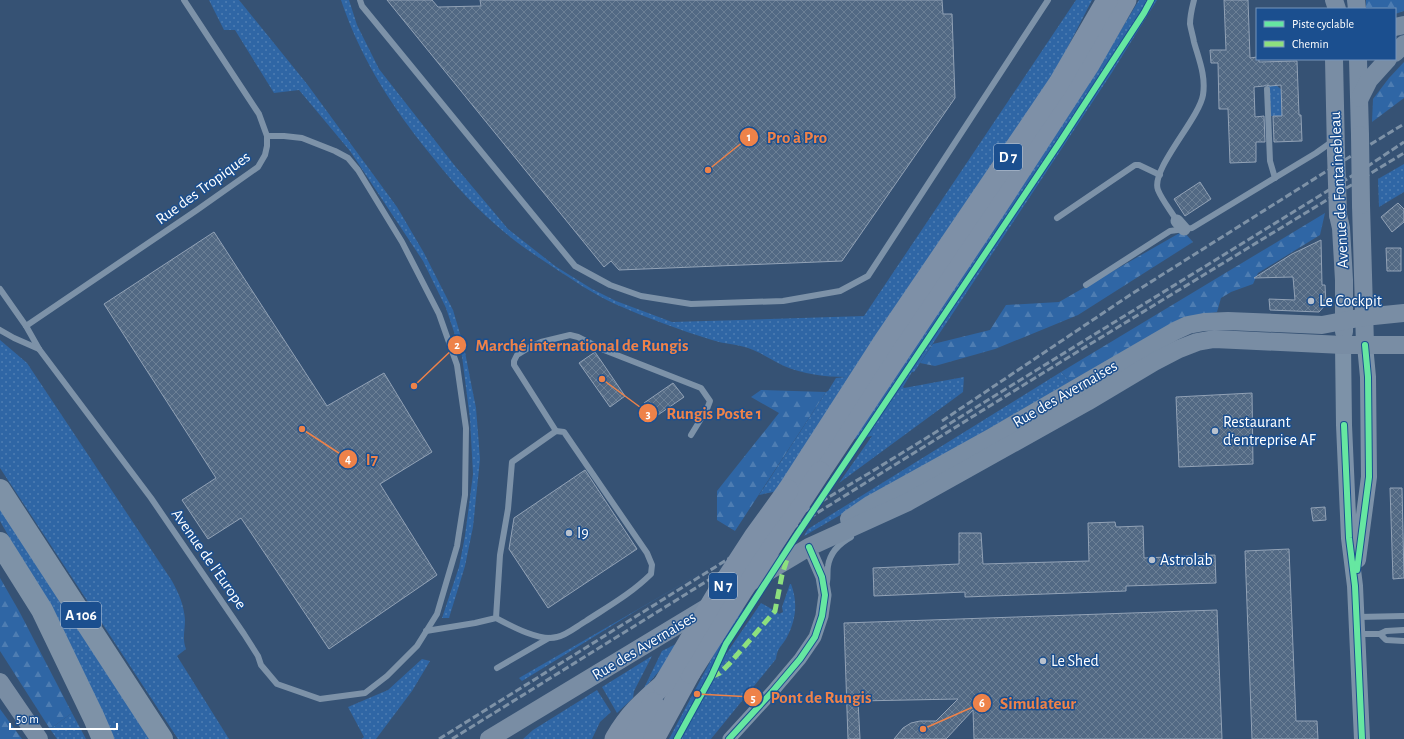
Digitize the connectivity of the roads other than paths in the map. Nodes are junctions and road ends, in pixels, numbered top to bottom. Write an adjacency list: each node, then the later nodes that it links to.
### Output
1 (184, 0): 14 (lane, Rue des Tropiques)
2 (360, 0): 3 (lane)
3 (1048, 0)
4 (1107, 0): 24 (highway, D 7)
5 (1126, 0): 25 (highway, D 7)
6 (1194, 0): 16 (lane)
7 (1404, 44): 8 (main road)
8 (1396, 52)
9 (1334, 60): 15 (main road, Avenue de Fontainebleau)
10 (1358, 60): 13 (main road)
11 (1387, 60): 13 (main road)
12 (1267, 89): 17 (lane)
13 (1360, 98): 27 (main road, bridge)
14 (267, 136): 29 (lane, Rue des Tropiques); 51 (lane, Avenue de l'Europe)
15 (1336, 146): 17 (lane); 28 (main road, Avenue de Fontainebleau, bridge)
16 (1160, 175): 18 (lane); 19 (lane)
17 (1275, 178): 19 (lane)
18 (1056, 218)
19 (1180, 225): 20 (lane)
20 (1086, 285)
21 (0, 289): 23 (lane, Avenue de l'Europe)
22 (0, 299): 23 (lane)
23 (9, 303): 29 (lane, Avenue de l'Europe)
24 (905, 310): 58 (highway, N 7, bridge)
25 (926, 311): 67 (highway, N 7, bridge)
26 (1404, 312): 27 (main road, Rue des Avernaises)
27 (1364, 317): 28 (main road, Rue des Avernaises); 32 (main road)
28 (1345, 321): 31 (main road, Avenue de Fontainebleau); 44 (main road, Rue des Avernaises)
29 (26, 326): 34 (lane, Avenue de l'Europe)
30 (0, 330): 34 (lane)
31 (1343, 345): 32 (main road, Rue des Avernaises); 38 (street); 40 (main road, Rue des Avernaises)
32 (1365, 345): 33 (main road, Rue des Avernaises); 39 (street)
33 (1404, 345)
34 (39, 349): 51 (lane, Avenue de l'Europe)
35 (556, 431): 36 (lane); 49 (lane); 54 (lane)
36 (691, 435)
37 (0, 490): 62 (highway, A 106)
38 (1347, 494): 39 (street); 45 (street)
39 (1366, 497): 45 (street)
40 (907, 502): 41 (lane); 44 (main road, Rue des Avernaises)
41 (862, 530)
42 (856, 534): 46 (lane)
43 (0, 543): 61 (highway, A 106)
44 (809, 547): 46 (street); 59 (main road, Rue des Avernaises)
45 (1355, 586): 48 (street)
46 (825, 595): 68 (street)
47 (1404, 616): 48 (lane)
48 (1356, 617): 52 (street)
49 (496, 618): 51 (lane); 54 (lane)
50 (1404, 630): 53 (lane)
51 (426, 631)
52 (1357, 634): 53 (lane); 69 (street)
53 (1380, 634): 55 (lane)
54 (550, 637): 56 (lane)
55 (1404, 641)
56 (497, 668)
57 (0, 682): 60 (main road)
58 (663, 685): 65 (highway); 66 (highway, N 7)
59 (521, 721): 63 (main road, Rue des Avernaises); 64 (main road, Rue des Avernaises)
60 (39, 739)
61 (103, 739)
62 (162, 739)
63 (489, 739)
64 (502, 739)
65 (615, 739)
66 (633, 739)
67 (654, 739)
68 (730, 739)
69 (1362, 739)

